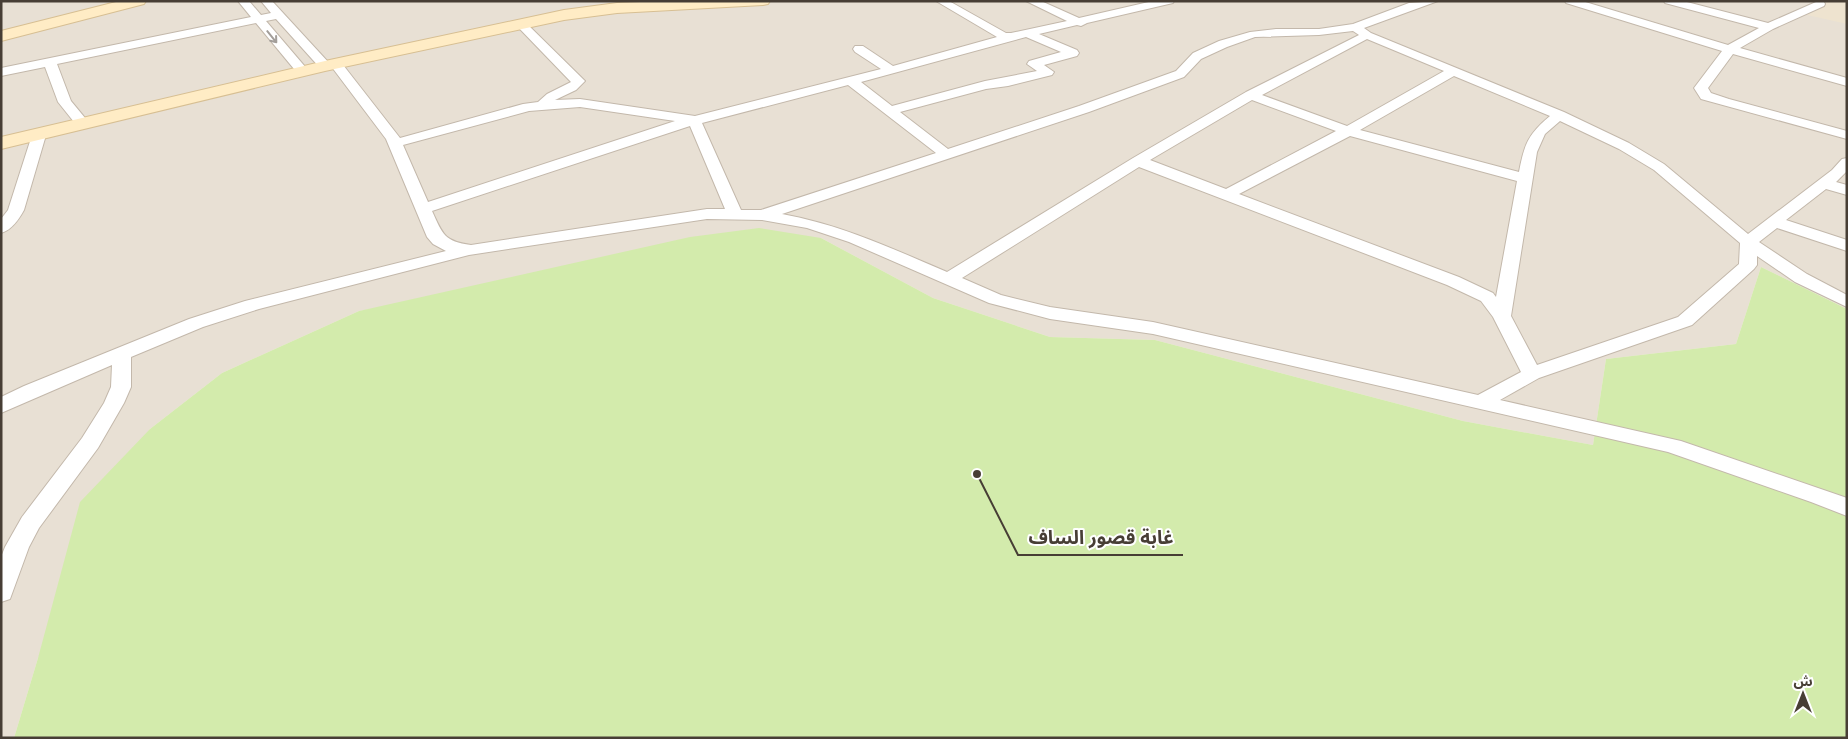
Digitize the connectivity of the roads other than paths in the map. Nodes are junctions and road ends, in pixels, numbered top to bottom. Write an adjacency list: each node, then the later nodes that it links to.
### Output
1 (139, 1): 19 (street)
2 (243, 1): 13 (street)
3 (266, 1): 12 (street)
4 (763, 1): 14 (street)
5 (941, 1): 20 (street)
6 (1031, 1): 15 (street)
7 (1169, 1): 15 (street)
8 (1433, 1): 17 (street)
9 (1570, 1): 22 (street)
10 (1669, 1): 16 (street)
11 (1820, 4): 16 (street)
12 (278, 15): 13 (street); 24 (street)
13 (258, 19): 23 (street); 28 (street, one-way to 28)
14 (520, 23): 24 (street); 32 (street)
15 (1081, 23): 18 (street)
16 (1769, 27): 22 (street)
17 (1361, 31): 26 (street); 31 (street); 42 (street)
18 (1029, 34): 20 (street); 33 (street)
19 (1, 36)
20 (1011, 37): 25 (street)
21 (859, 49): 25 (street)
22 (1730, 49): 30 (street); 39 (street)
23 (49, 62): 27 (street); 36 (street)
24 (331, 65): 28 (street); 41 (street)
25 (890, 71): 29 (street)
26 (1454, 71): 34 (street); 37 (street)
27 (1, 72)
28 (303, 72): 36 (street)
29 (851, 81): 33 (street); 35 (street)
30 (1847, 82)
31 (1251, 95): 37 (street); 43 (street)
32 (541, 105): 35 (street); 41 (street)
33 (890, 110): 42 (street)
34 (1559, 115): 45 (street); 54 (street)
35 (694, 120): 49 (street); 50 (street)
36 (83, 124): 38 (street)
37 (1348, 131): 45 (street); 48 (street)
38 (39, 135): 40 (street); 53 (street)
39 (1847, 135)
40 (1, 143)
41 (396, 143): 49 (street)
42 (946, 154): 51 (street)
43 (1138, 161): 48 (street); 57 (street)
44 (1847, 162): 46 (street)
45 (1526, 179): 59 (street)
46 (1824, 184): 47 (street); 52 (street)
47 (1847, 190)
48 (1226, 195): 59 (street)
49 (423, 209): 56 (street)
50 (736, 215): 51 (street); 56 (street)
51 (762, 215): 57 (street)
52 (1776, 222): 54 (street); 55 (street)
53 (1, 228)
54 (1748, 242): 58 (street); 61 (street)
55 (1847, 246)
56 (471, 250): 60 (street)
57 (948, 279): 62 (street)
58 (1847, 302)
59 (1502, 316): 61 (street)
60 (121, 353): 63 (street); 65 (street)
61 (1532, 374): 62 (street)
62 (1481, 402): 64 (street)
63 (1, 406)
64 (1847, 508)
65 (1, 592)

